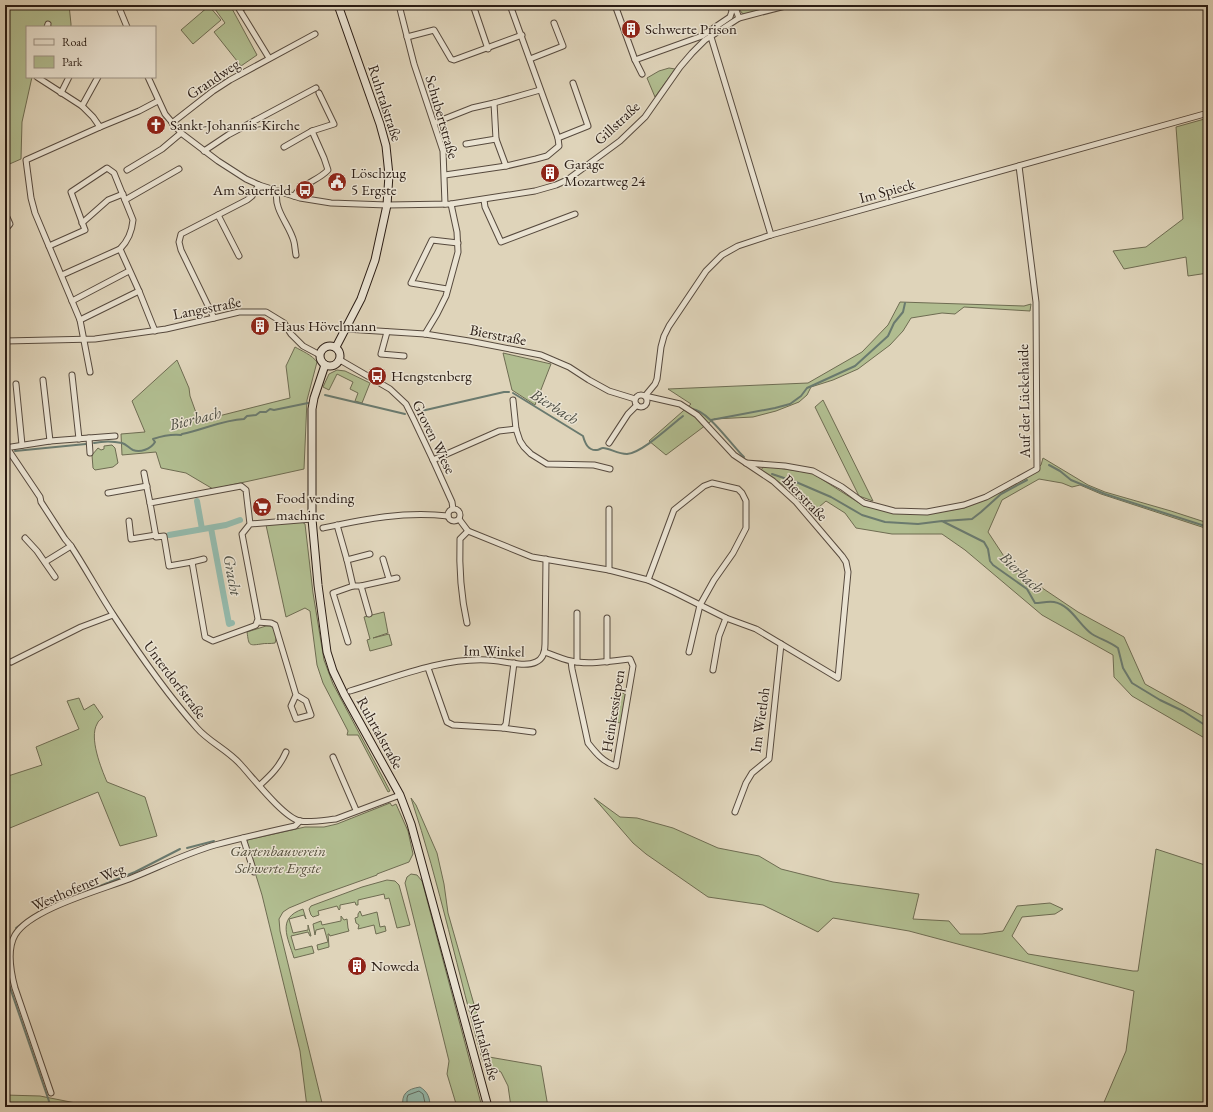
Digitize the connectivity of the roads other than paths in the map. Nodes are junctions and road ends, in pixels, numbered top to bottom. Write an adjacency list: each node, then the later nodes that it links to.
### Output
1 (118, 5): 13 (street)
2 (248, 5): 19 (street)
3 (338, 5): 56 (main road, Ruhrtalstraße)
4 (399, 5): 16 (street, Schubertstraße)
5 (473, 5): 18 (street)
6 (510, 5): 15 (street)
7 (615, 5): 21 (street)
8 (730, 5): 21 (street)
9 (734, 5): 11 (street)
10 (790, 5): 11 (street, Gillstraße)
11 (739, 18): 17 (street, Gillstraße)
12 (554, 23): 20 (street)
13 (127, 26)
14 (315, 34): 19 (street, Grandweg)
15 (522, 36): 18 (street); 20 (street)
16 (407, 37): 18 (street); 35 (street, Schubertstraße)
17 (712, 37): 54 (street, Gillstraße); 62 (street)
18 (488, 49)
19 (269, 58): 34 (street, Grandweg)
20 (530, 59): 28 (street)
21 (635, 60): 22 (street)
22 (642, 74)
23 (38, 78): 29 (street)
24 (68, 78): 29 (street)
25 (97, 78): 32 (street)
26 (148, 78): 30 (street, Gillstraße)
27 (573, 83): 39 (street)
28 (540, 90): 31 (street); 39 (street)
29 (61, 93): 32 (street)
30 (158, 101): 34 (street, Gillstraße); 36 (street)
31 (494, 103): 35 (street); 40 (street)
32 (82, 106): 36 (street)
33 (1208, 113): 45 (street, Im Spieck)
34 (172, 123): 38 (street, Gillstraße)
35 (434, 123): 48 (street, Schubertstraße)
36 (100, 127): 64 (street)
37 (312, 131): 42 (street); 43 (street); 52 (street)
38 (181, 133): 43 (street, Gillstraße); 47 (street)
39 (558, 138): 44 (street)
40 (496, 139): 41 (street); 44 (street)
41 (466, 144)
42 (284, 147)
43 (204, 151): 49 (street, Gillstraße)
44 (506, 166): 48 (street)
45 (1019, 166): 62 (street, Im Spieck); 103 (street, Auf der Lückehaide)
46 (179, 169): 53 (street)
47 (127, 170)
48 (445, 175): 55 (street, Schubertstraße)
49 (259, 185): 50 (street, Gillstraße); 59 (street)
50 (277, 191): 52 (street, Gillstraße); 66 (street)
51 (123, 194): 53 (street); 60 (street); 60 (street)
52 (294, 196): 56 (street, Gillstraße)
53 (125, 200): 65 (street)
54 (484, 200): 55 (street, Gillstraße); 58 (street)
55 (448, 204): 56 (street, Gillstraße); 63 (street, Schubertstraße)
56 (387, 205): 75 (main road, Ruhrtalstraße)
57 (5, 213): 61 (street)
58 (575, 214)
59 (218, 215): 67 (street); 73 (street)
60 (82, 223): 64 (street)
61 (6, 230)
62 (771, 235): 90 (street, Im Spieck)
63 (458, 243): 71 (street, Schubertstraße); 71 (street)
64 (49, 246): 69 (street)
65 (120, 249): 68 (street); 69 (street)
66 (296, 255)
67 (238, 256)
68 (129, 271): 70 (street); 72 (street)
69 (62, 275): 72 (street)
70 (139, 290): 74 (street); 76 (street)
71 (447, 290): 78 (street, Schubertstraße)
72 (72, 301): 74 (street)
73 (214, 318): 76 (street, Langestraße); 82 (street, Langestraße)
74 (80, 320): 79 (street)
75 (346, 329): 77 (street, Bierstraße); 81 (main road, Ruhrtalstraße)
76 (155, 331): 79 (street, Langestraße)
77 (387, 332): 78 (street, Bierstraße); 83 (street)
78 (425, 334): 92 (street, Bierstraße)
79 (83, 339): 80 (street, Langestraße); 86 (street)
80 (5, 341)
81 (336, 347): 82 (main road); 84 (main road)
82 (320, 354): 85 (main road)
83 (404, 356)
84 (340, 360): 85 (main road); 102 (street, Groven Wiese)
85 (325, 365): 112 (main road, Ruhrtalstraße)
86 (90, 372)
87 (72, 375): 95 (street)
88 (43, 380): 97 (street)
89 (16, 384): 99 (street)
90 (645, 396): 92 (street); 92 (street); 103 (street, Bierstraße)
91 (513, 400): 93 (street)
92 (636, 402): 98 (street)
93 (516, 429): 102 (street); 104 (street)
94 (115, 436): 96 (street)
95 (78, 439): 96 (street); 97 (street)
96 (89, 439): 101 (street)
97 (50, 441): 99 (street)
98 (609, 443)
99 (22, 445): 100 (street)
100 (6, 446): 121 (street, Unterdorfstraße)
101 (90, 453)
102 (433, 460): 109 (street, Groven Wiese)
103 (745, 463): 145 (street, Bierstraße)
104 (610, 470)
105 (144, 472): 106 (street)
106 (147, 486): 107 (street); 108 (street)
107 (108, 493)
108 (150, 503): 115 (street); 119 (street)
109 (453, 509): 111 (street); 113 (street, Groven Wiese)
110 (609, 509): 129 (street)
111 (448, 516): 113 (street); 116 (street)
112 (312, 519): 115 (street); 162 (main road, Ruhrtalstraße)
113 (459, 519): 118 (street)
114 (129, 521): 119 (street)
115 (250, 524): 142 (street)
116 (337, 525): 117 (street); 126 (street)
117 (323, 528)
118 (468, 531): 125 (street); 143 (street)
119 (156, 535): 128 (street)
120 (25, 538): 127 (street)
121 (71, 546): 127 (street); 139 (street, Unterdorfstraße)
122 (370, 554): 126 (street)
123 (204, 559): 128 (street)
124 (383, 559): 132 (street)
125 (546, 559): 129 (street); 146 (street, Im Winkel)
126 (347, 560): 134 (street)
127 (45, 562): 130 (street)
128 (192, 562): 142 (street)
129 (609, 570): 133 (street)
130 (55, 577)
131 (397, 578): 132 (street)
132 (389, 579): 135 (street)
133 (648, 580): 136 (street); 136 (street)
134 (352, 586): 135 (street); 144 (street)
135 (362, 586): 138 (street)
136 (700, 605): 141 (street); 147 (street)
137 (577, 613): 150 (street)
138 (369, 614)
139 (113, 615): 149 (street); 161 (street, Unterdorfstraße)
140 (607, 618): 151 (street)
141 (726, 618): 145 (street); 154 (street)
142 (257, 622): 156 (street)
143 (467, 624)
144 (348, 642)
145 (781, 644): 164 (street, Im Wietloh)
146 (544, 652): 148 (street); 152 (street, Im Winkel)
147 (689, 652)
148 (571, 661): 150 (street); 151 (street, Heinkessiepen)
149 (11, 662)
150 (577, 662): 151 (street)
151 (607, 662)
152 (514, 663): 153 (street, Im Winkel); 157 (street)
153 (428, 668): 155 (street, Im Winkel); 157 (street)
154 (713, 670)
155 (350, 691)
156 (296, 695): 156 (street)
157 (503, 728): 158 (street)
158 (532, 732)
159 (286, 752): 161 (street)
160 (333, 757): 163 (street)
161 (260, 785): 165 (street, Unterdorfstraße)
162 (400, 795): 163 (street); 169 (main road, Ruhrtalstraße)
163 (356, 810): 165 (street)
164 (735, 812)
165 (300, 821): 166 (street, Westhofener Weg)
166 (243, 838): 167 (street); 168 (street, Westhofener Weg)
167 (254, 872)
168 (51, 1093)
169 (488, 1107)

